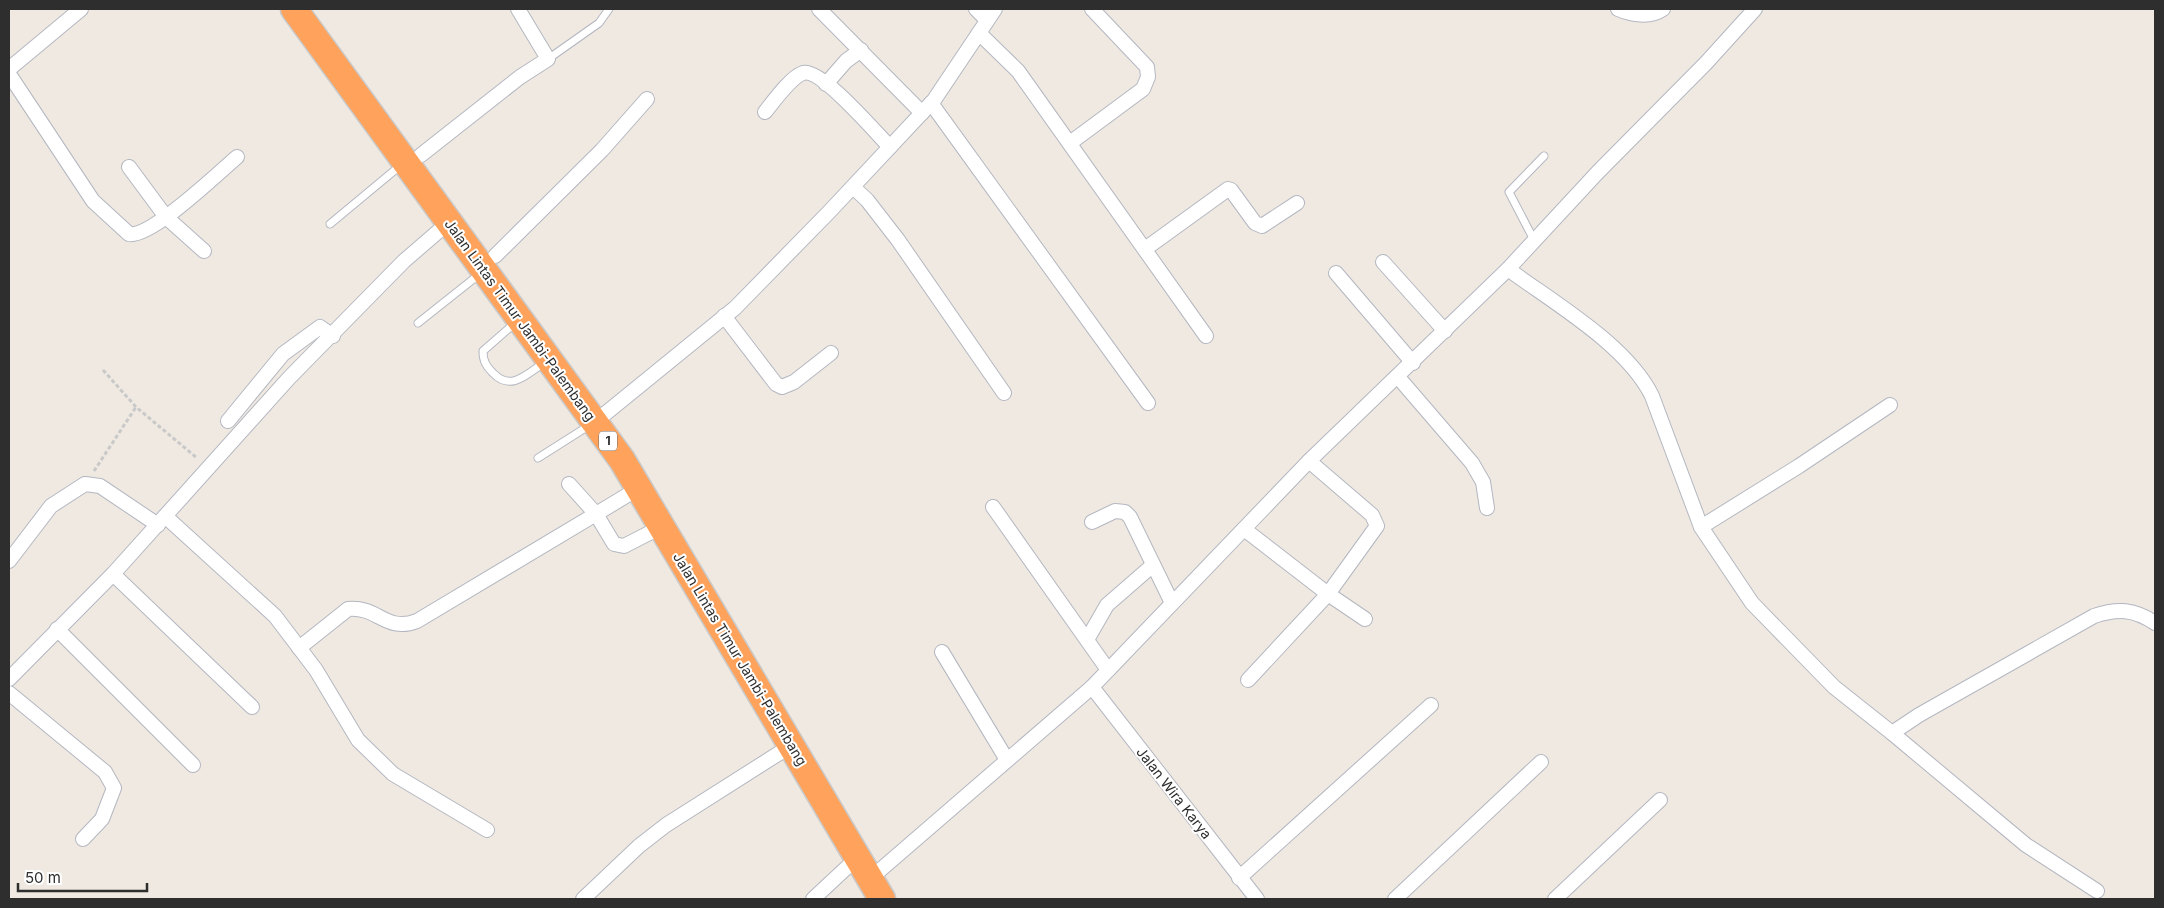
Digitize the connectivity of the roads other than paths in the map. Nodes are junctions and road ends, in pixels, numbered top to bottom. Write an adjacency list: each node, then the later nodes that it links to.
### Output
1 (81, 9): 16 (street)
2 (294, 9): 26 (highway, Jalan Lintas Timur Jambi-Palembang / 1)
3 (314, 9): 26 (highway, Jalan Lintas Timur Jambi-Palembang / 1)
4 (518, 9): 15 (street)
5 (609, 9): 15 (lane)
6 (819, 9): 14 (street)
7 (976, 9): 12 (street)
8 (1092, 9): 22 (street)
9 (1618, 9): 10 (street)
10 (1663, 9)
11 (1755, 9): 33 (street)
12 (991, 14): 13 (street)
13 (979, 33): 20 (street); 22 (street)
14 (861, 50): 18 (street); 20 (street)
15 (548, 59): 26 (street)
16 (9, 68)
17 (9, 74): 30 (street)
18 (826, 84): 21 (street); 23 (street)
19 (647, 99): 37 (street)
20 (926, 108): 23 (street); 51 (street)
21 (765, 112)
22 (1070, 143): 34 (street)
23 (890, 147): 28 (street)
24 (1544, 156): 33 (lane)
25 (237, 157): 30 (street)
26 (413, 158): 31 (highway, Jalan Lintas Timur Jambi-Palembang / 1); 32 (lane); 37 (highway, Jalan Lintas Timur Jambi-Palembang / 1)
27 (129, 167): 30 (street)
28 (853, 187): 40 (street); 50 (street)
29 (1297, 203): 34 (street)
30 (166, 217): 35 (street)
31 (448, 223): 37 (highway, Jalan Lintas Timur Jambi-Palembang / 1); 44 (street)
32 (330, 224)
33 (1534, 240): 38 (street)
34 (1145, 249): 45 (street)
35 (204, 251)
36 (1382, 262): 43 (street)
37 (490, 264): 41 (highway, Jalan Lintas Timur Jambi-Palembang / 1); 42 (lane); 53 (highway, Jalan Lintas Timur Jambi-Palembang / 1)
38 (1508, 269): 43 (street); 65 (street)
39 (1336, 273): 48 (street)
40 (724, 316): 46 (street); 53 (street)
41 (520, 319): 47 (highway, Jalan Lintas Timur Jambi-Palembang / 1); 47 (lane)
42 (418, 323)
43 (1445, 331): 48 (street)
44 (333, 336): 54 (street); 62 (street)
45 (1206, 336)
46 (831, 353)
47 (549, 360): 53 (highway, Jalan Lintas Timur Jambi-Palembang / 1)
48 (1412, 363): 49 (street)
49 (1398, 377): 56 (street); 60 (street)
50 (1004, 393)
51 (1148, 403)
52 (1890, 405): 65 (street)
53 (600, 418): 55 (lane); 58 (highway, Jalan Lintas Timur Jambi-Palembang / 1); 93 (highway, Jalan Lintas Timur Jambi-Palembang / 1)
54 (228, 421)
55 (538, 458)
56 (1310, 461): 66 (street); 70 (street)
57 (569, 484): 61 (street)
58 (639, 488): 61 (street); 64 (highway, Jalan Lintas Timur Jambi-Palembang / 1)
59 (993, 507): 75 (street)
60 (1487, 508)
61 (596, 514): 64 (street); 76 (street)
62 (161, 521): 67 (street); 69 (street); 76 (street)
63 (1092, 522): 68 (street)
64 (661, 527): 86 (highway, Jalan Lintas Timur Jambi-Palembang / 1)
65 (1701, 527): 85 (street)
66 (1244, 529): 70 (street); 71 (street)
67 (9, 561)
68 (1153, 565): 71 (street); 75 (street)
69 (113, 574): 74 (street); 84 (street)
70 (1328, 594): 72 (street); 80 (street)
71 (1172, 603): 78 (street)
72 (1365, 619)
73 (2155, 623): 85 (street)
74 (57, 629): 79 (street); 89 (street)
75 (1088, 638): 78 (street)
76 (299, 648): 91 (street)
77 (942, 652): 87 (street)
78 (1108, 670): 81 (street)
79 (9, 679)
80 (1248, 680)
81 (1092, 687): 87 (street); 94 (street, Jalan Wira Karya)
82 (9, 693): 92 (street)
83 (1430, 705): 94 (street)
84 (252, 706)
85 (1892, 733): 95 (street)
86 (792, 745): 93 (highway, Jalan Lintas Timur Jambi-Palembang / 1); 96 (street)
87 (1007, 760): 93 (street)
88 (1541, 762): 100 (street)
89 (193, 765)
90 (1660, 800): 101 (street)
91 (487, 830)
92 (83, 839)
93 (873, 876): 97 (street); 98 (highway, Jalan Lintas Timur Jambi-Palembang / 1)
94 (1239, 878): 99 (street, Jalan Wira Karya)
95 (2097, 891)
96 (583, 899)
97 (813, 899)
98 (896, 899)
99 (1257, 899)
100 (1395, 899)
101 (1555, 899)

